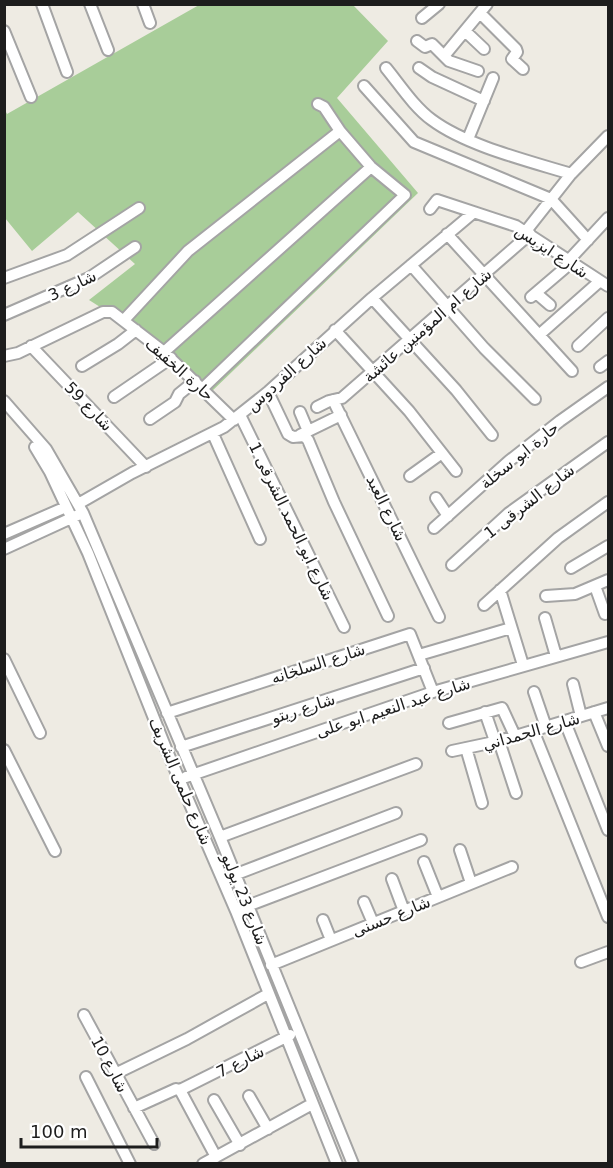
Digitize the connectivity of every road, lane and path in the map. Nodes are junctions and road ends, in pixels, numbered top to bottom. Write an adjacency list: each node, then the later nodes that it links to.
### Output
1 (42, 4): 18 (street)
2 (90, 4): 12 (street)
3 (143, 4): 7 (street)
4 (439, 4): 6 (street)
5 (483, 9): 9 (street); 16 (street)
6 (422, 18)
7 (150, 23)
8 (4, 31): 21 (street)
9 (465, 31): 11 (street); 13 (street)
10 (417, 41): 13 (street)
11 (484, 49)
12 (108, 50)
13 (444, 56): 17 (street)
14 (386, 68): 26 (street)
15 (419, 68): 22 (street)
16 (523, 69)
17 (478, 71)
18 (67, 72)
19 (494, 78): 22 (street)
20 (364, 86): 29 (street)
21 (31, 97)
22 (484, 101): 26 (street)
23 (318, 104): 24 (street)
24 (340, 131): 27 (street); 48 (street)
25 (609, 136): 28 (street, شارع ام المؤمنين عائشة)
26 (468, 139): 28 (street)
27 (371, 167): 55 (street); 60 (street)
28 (571, 174): 29 (street, شارع ام المؤمنين عائشة)
29 (551, 199): 34 (street, شارع ام المؤمنين عائشة); 36 (street)
30 (139, 208): 41 (street)
31 (430, 209): 32 (street, شارع ايزيس)
32 (473, 213): 34 (street, شارع ايزيس); 35 (street, شارع الفردوس)
33 (609, 218): 36 (street)
34 (528, 233): 38 (street, شارع ايزيس); 40 (street, شارع ام المؤمنين عائشة)
35 (447, 234): 39 (street, شارع الفردوس); 40 (street)
36 (588, 240): 38 (street)
37 (135, 247): 46 (street, شارع 3)
38 (570, 261): 42 (street, شارع ايزيس); 44 (street)
39 (411, 265): 43 (street, شارع الفردوس); 45 (street)
40 (485, 275): 45 (street, شارع ام المؤمنين عائشة); 51 (street)
41 (4, 278)
42 (605, 282): 51 (street)
43 (372, 298): 50 (street, شارع الفردوس); 52 (street)
44 (550, 305)
45 (448, 307): 52 (street, شارع ام المؤمنين عائشة); 64 (street)
46 (4, 315)
47 (609, 318): 54 (street)
48 (124, 320): 49 (street, حارة الخفيف); 53 (street)
49 (136, 330): 55 (street, حارة الخفيف); 57 (street)
50 (335, 330): 58 (street); 62 (street, شارع الفردوس)
51 (539, 335): 59 (street)
52 (410, 339): 58 (street, شارع ام المؤمنين عائشة); 75 (street)
53 (32, 346): 56 (street); 78 (street, شارع 59)
54 (578, 346)
55 (167, 355): 60 (street, حارة الخفيف); 63 (street)
56 (4, 356)
57 (82, 366)
58 (374, 371): 65 (street, شارع ام المؤمنين عائشة); 77 (street)
59 (572, 371)
60 (198, 385): 71 (street, حارة الخفيف); 72 (street)
61 (609, 387): 86 (street, حارة ابو سخلة)
62 (268, 392): 71 (street, شارع الفردوس); 73 (street)
63 (114, 397)
64 (534, 399)
65 (333, 400): 67 (street, شارع ام المؤمنين عائشة); 70 (street, شارع العبد)
66 (4, 401): 81 (street, شارع حلمى الشريف)
67 (317, 406)
68 (4, 410): 81 (street, شارع حلمى الشريف)
69 (300, 412): 73 (street)
70 (341, 415): 73 (street); 102 (street, شارع العبد)
71 (237, 417): 74 (street, شارع الفردوس); 104 (street, شارع ابو الحمد الشرقى 1)
72 (150, 419)
73 (304, 433): 101 (street)
74 (213, 434): 78 (street, شارع الفردوس); 90 (street)
75 (492, 435)
76 (609, 442): 93 (street, شارع الشرقى 1)
77 (442, 453): 79 (street); 80 (street)
78 (146, 467): 85 (street, شارع الفردوس)
79 (456, 471)
80 (410, 476)
81 (66, 494): 84 (street, شارع حلمى الشريف); 85 (street, شارع حلمى الشريف)
82 (436, 498): 86 (street)
83 (609, 502): 97 (street)
84 (66, 507): 87 (street, شارع حلمى الشريف); 89 (street)
85 (80, 509): 87 (street, شارع الفردوس); 118 (street, شارع 23 يوليو)
86 (448, 516): 88 (street, حارة ابو سخلة)
87 (71, 518): 92 (street, شارع الفردوس); 134 (street, شارع حلمى الشريف)
88 (434, 528)
89 (4, 534)
90 (260, 539)
91 (609, 546): 94 (street)
92 (4, 549)
93 (452, 565)
94 (571, 568)
95 (609, 580): 96 (street)
96 (595, 586): 98 (street); 100 (street)
97 (500, 590): 99 (street); 105 (street)
98 (546, 596)
99 (484, 605)
100 (605, 614)
101 (388, 616)
102 (439, 618)
103 (545, 618): 108 (street)
104 (344, 627)
105 (511, 628): 107 (street); 110 (street)
106 (609, 642): 108 (street, شارع عبد النعيم ابو على)
107 (419, 655): 111 (street, شارع السلخانه); 118 (street, شارع السلخانه)
108 (556, 656): 110 (street, شارع عبد النعيم ابو على)
109 (4, 659): 124 (street)
110 (523, 665): 113 (street, شارع عبد النعيم ابو على)
111 (424, 669): 113 (street, شارع السلخانه); 128 (street, شارع ريتو)
112 (573, 684): 119 (street)
113 (433, 692): 133 (street, شارع عبد النعيم ابو على)
114 (534, 692): 122 (street)
115 (609, 708): 117 (street, شارع الحمداني)
116 (485, 712): 121 (street); 125 (street); 126 (street)
117 (594, 712): 119 (street, شارع الحمداني); 127 (street)
118 (167, 713): 128 (street, شارع 23 يوليو)
119 (581, 716): 120 (street, شارع الحمداني)
120 (565, 722): 122 (street, شارع الحمداني); 138 (street)
121 (450, 723)
122 (546, 727): 123 (street, شارع الحمداني)
123 (533, 730): 125 (street, شارع الحمداني); 153 (street)
124 (40, 733)
125 (515, 736): 126 (street, شارع الحمداني)
126 (497, 741): 129 (street, شارع الحمداني); 135 (street)
127 (609, 746)
128 (181, 747): 133 (street, شارع 23 يوليو)
129 (466, 748): 131 (street, شارع الحمداني); 136 (street)
130 (4, 750): 142 (street)
131 (452, 751)
132 (416, 764): 139 (street)
133 (192, 774): 134 (street, شارع عبد النعيم ابو على); 139 (street, شارع 23 يوليو)
134 (179, 780): 152 (street, شارع حلمى الشريف)
135 (516, 793)
136 (482, 803)
137 (396, 813): 145 (street)
138 (609, 830)
139 (220, 837): 145 (street, شارع 23 يوليو)
140 (421, 840): 150 (street)
141 (460, 850): 147 (street)
142 (55, 851)
143 (424, 862): 148 (street)
144 (512, 867): 147 (street, شارع حسنى)
145 (234, 875): 150 (street, شارع 23 يوليو)
146 (392, 879): 151 (street)
147 (471, 883): 148 (street, شارع حسنى)
148 (438, 897): 151 (street, شارع حسنى)
149 (364, 902): 155 (street)
150 (247, 906): 152 (street); 159 (street, شارع 23 يوليو)
151 (404, 910): 155 (street, شارع حسنى)
152 (236, 911): 160 (street, شارع حلمى الشريف)
153 (608, 917)
154 (323, 920): 156 (street)
155 (372, 923): 156 (street, شارع حسنى)
156 (331, 940): 159 (street, شارع حسنى)
157 (609, 952): 158 (street)
158 (581, 962)
159 (271, 964): 162 (street, شارع 23 يوليو)
160 (268, 994): 163 (street, شارع حلمى الشريف); 164 (street)
161 (84, 1015): 164 (street, شارع 10)
162 (298, 1031): 163 (street, شارع 7); 177 (street, شارع 23 يوليو)
163 (286, 1037): 166 (street, شارع 7); 169 (street, شارع حلمى الشريف)
164 (115, 1074): 170 (street, شارع 10)
165 (86, 1077): 175 (street)
166 (180, 1090): 170 (street, شارع 7); 174 (street)
167 (249, 1096): 171 (street)
168 (214, 1100): 173 (street)
169 (312, 1104): 171 (street); 176 (street, شارع حلمى الشريف)
170 (134, 1108): 172 (street, شارع 10)
171 (268, 1129): 173 (street)
172 (154, 1144)
173 (240, 1145): 174 (street)
174 (211, 1161)
175 (130, 1164)
176 (337, 1164)
177 (352, 1164)

